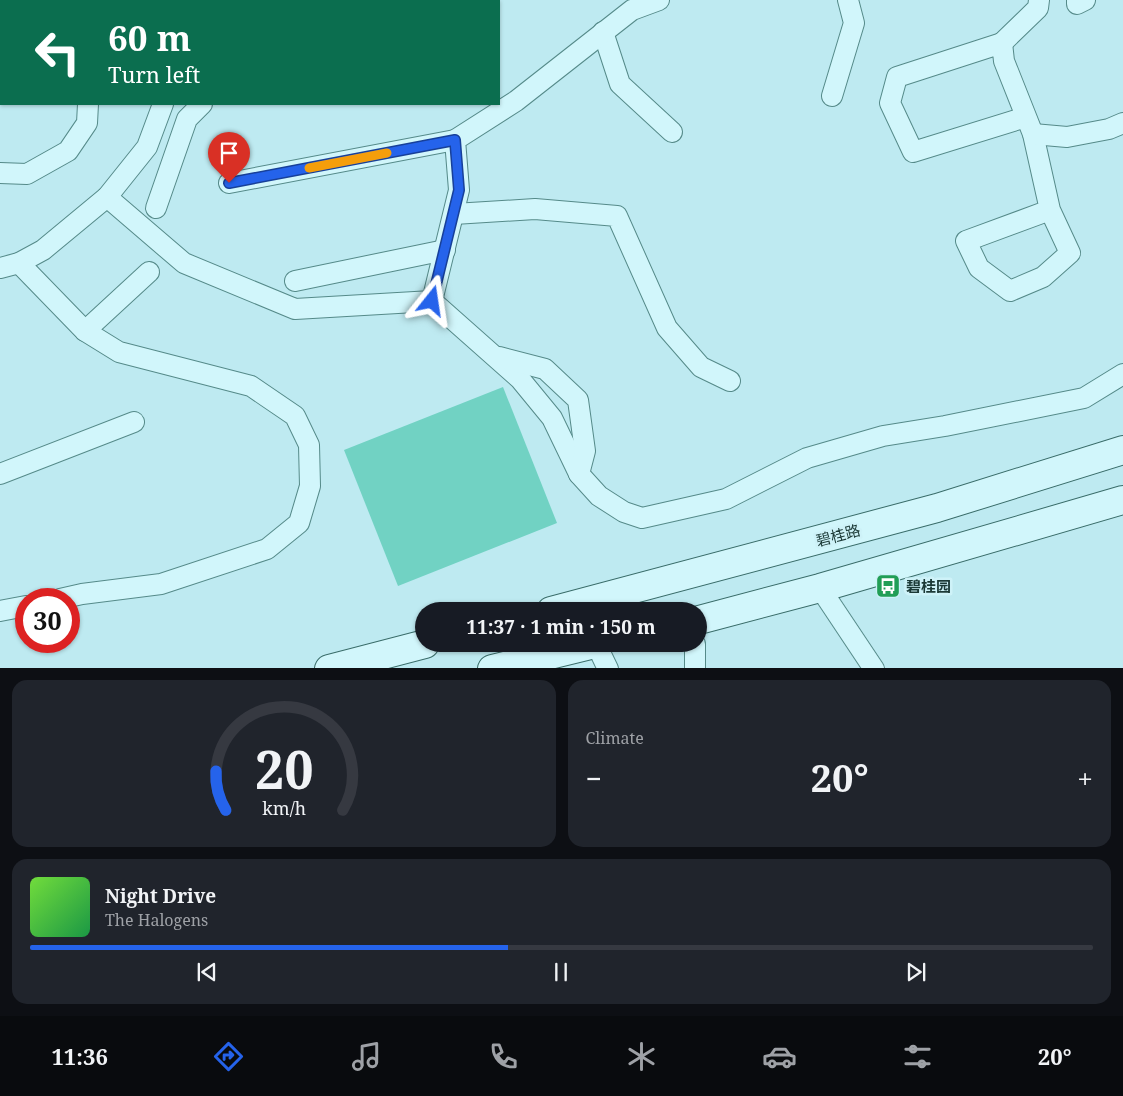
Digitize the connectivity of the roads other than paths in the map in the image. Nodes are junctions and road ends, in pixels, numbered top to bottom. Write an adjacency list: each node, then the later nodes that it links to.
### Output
1 (659, 0): 6 (street)
2 (848, 0): 8 (street)
3 (1039, 0): 7 (street)
4 (1077, 0): 5 (street)
5 (1085, 0)
6 (604, 32): 14 (street); 15 (street)
7 (1002, 43): 13 (street); 13 (street)
8 (832, 96)
9 (88, 105): 16 (street)
10 (163, 105): 18 (street)
11 (201, 105): 19 (street)
12 (1123, 123): 13 (street)
13 (1030, 126): 20 (street)
14 (672, 132)
15 (455, 140): 17 (street); 21 (street)
16 (0, 174)
17 (229, 183)
18 (107, 197): 23 (street); 26 (street)
19 (156, 208)
20 (1050, 210): 20 (street)
21 (454, 214): 22 (street); 30 (street)
22 (445, 250): 25 (street); 26 (street)
23 (10, 266): 27 (street)
24 (149, 272): 27 (street)
25 (295, 281)
26 (432, 301): 28 (street)
27 (85, 331): 37 (street)
28 (494, 355): 34 (street); 34 (street)
29 (1123, 374): 34 (street)
30 (730, 381)
31 (134, 422): 33 (street)
32 (1123, 450): 38 (street, 碧桂路)
33 (0, 474)
34 (579, 474)
35 (1123, 500): 36 (street)
36 (820, 588): 41 (street); 50 (street)
37 (80, 594)
38 (585, 602)
39 (15, 608): 40 (street)
40 (0, 611)
41 (707, 618)
42 (415, 646): 46 (street)
43 (561, 652): 47 (street)
44 (599, 652): 48 (street)
45 (695, 652): 49 (street)
46 (329, 668)
47 (492, 668)
48 (608, 668)
49 (694, 668)
50 (874, 668)

